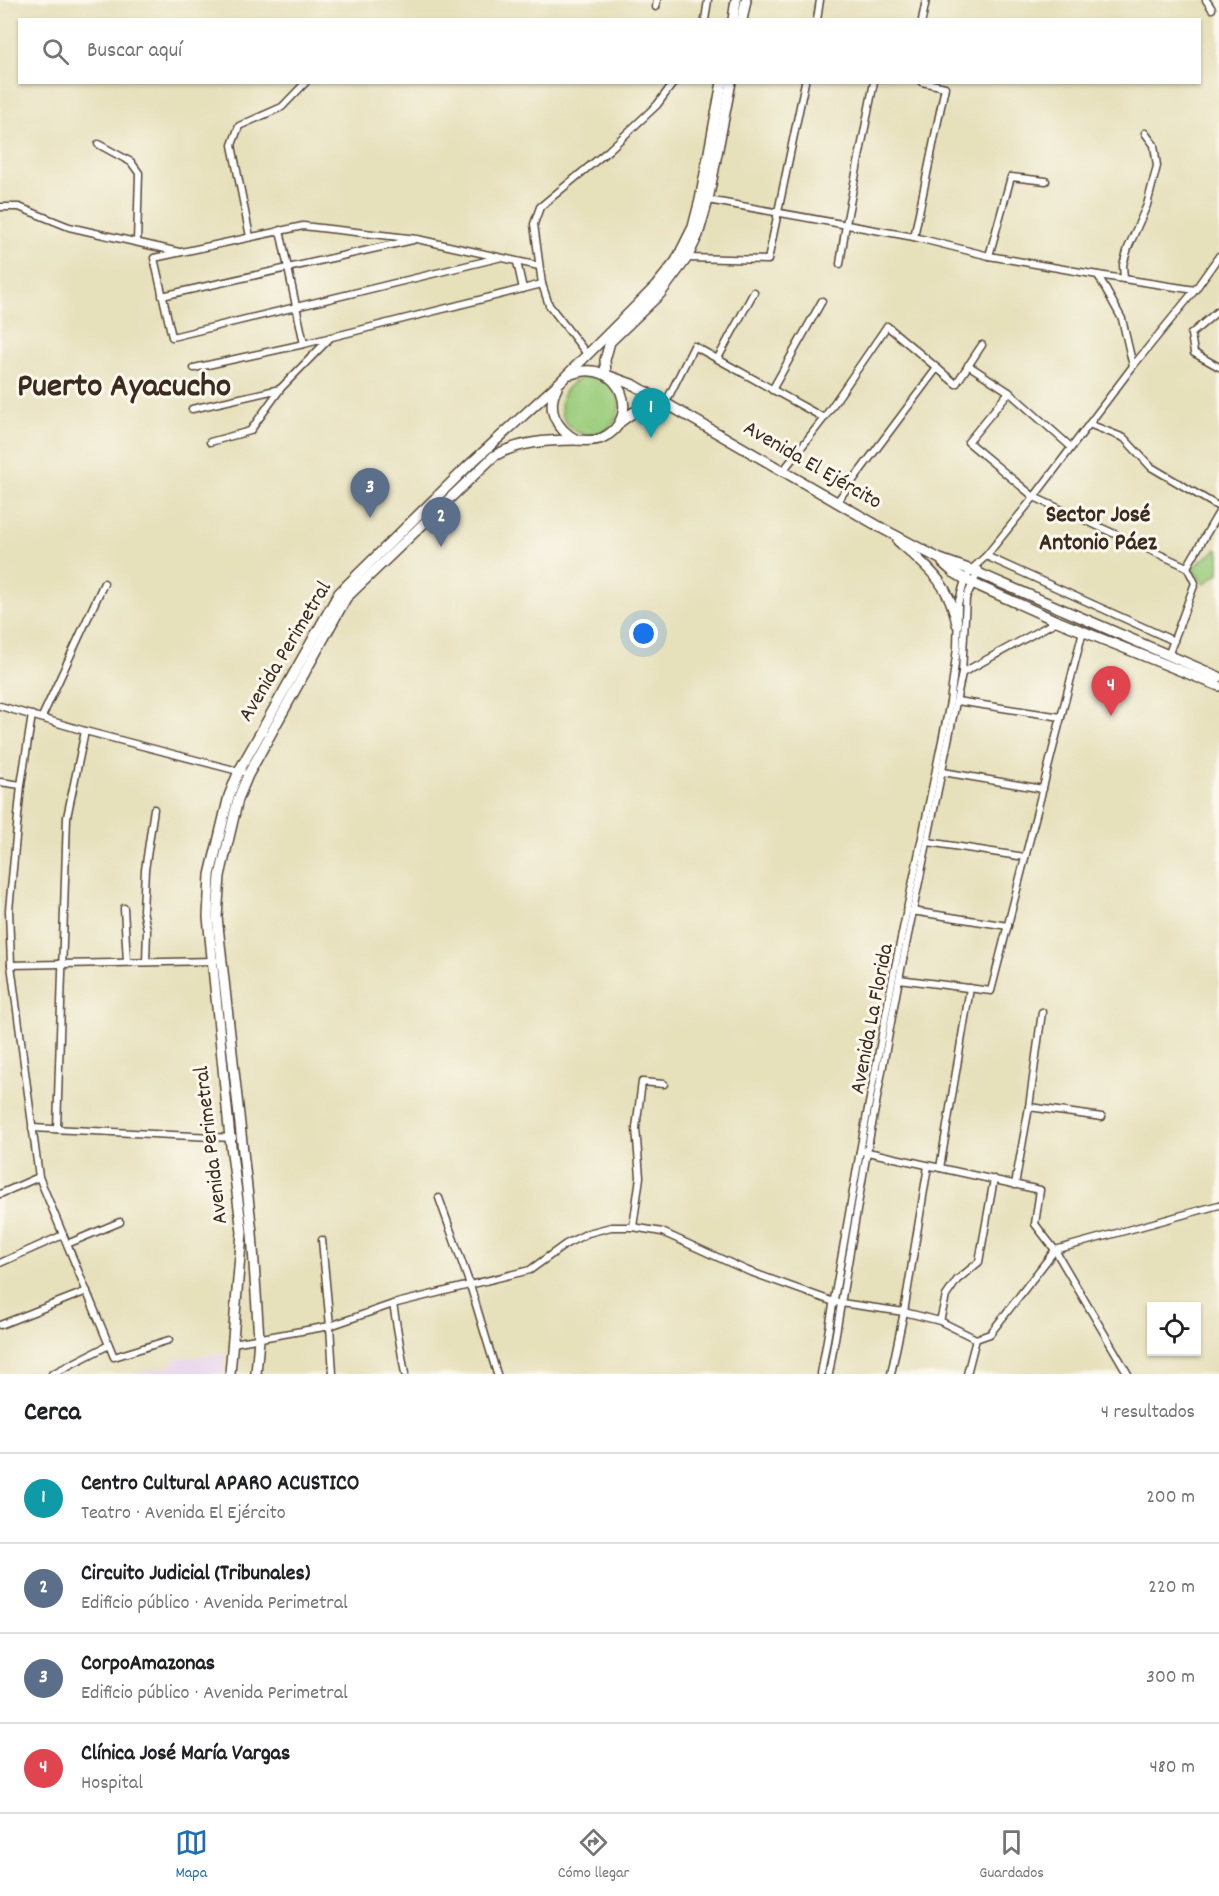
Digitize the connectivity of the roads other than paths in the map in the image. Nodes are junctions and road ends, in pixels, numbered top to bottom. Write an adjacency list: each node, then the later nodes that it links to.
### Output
1 (708, 0): 8 (street)
2 (736, 0): 9 (main road)
3 (746, 0): 10 (main road)
4 (820, 0): 11 (street)
5 (926, 0): 12 (street)
6 (1206, 0): 7 (street)
7 (1212, 9)
8 (705, 18)
9 (733, 18)
10 (742, 18)
11 (817, 18)
12 (922, 18)
13 (304, 84): 28 (street)
14 (673, 84): 39 (street)
15 (722, 84): 54 (main road, Avenida Perimetral)
16 (731, 84): 23 (main road)
17 (804, 84): 25 (street)
18 (874, 84): 26 (street)
19 (931, 84): 29 (street)
20 (1145, 133): 42 (street)
21 (98, 144): 31 (street)
22 (1046, 181): 33 (street)
23 (708, 200): 25 (street); 36 (main road)
24 (0, 207): 31 (street)
25 (778, 213): 26 (street); 36 (street)
26 (846, 224): 29 (street); 38 (street)
27 (280, 230): 28 (street); 30 (street); 40 (street)
28 (250, 237): 32 (street)
29 (914, 237): 33 (street)
30 (417, 239): 35 (street); 40 (street)
31 (137, 242): 32 (street)
32 (180, 252): 47 (street)
33 (989, 256): 41 (street)
34 (1219, 256): 45 (street)
35 (498, 258): 37 (street); 49 (street)
36 (687, 258): 61 (main road)
37 (517, 262): 39 (street); 44 (street)
38 (840, 264)
39 (539, 266): 43 (street)
40 (288, 268): 47 (street); 49 (street)
41 (1098, 275): 42 (street); 57 (street)
42 (1124, 279): 45 (street)
43 (542, 284): 44 (street); 54 (street)
44 (523, 289): 51 (street)
45 (1195, 290): 57 (street)
46 (754, 292): 55 (street)
47 (162, 296): 49 (street)
48 (822, 301): 64 (street)
49 (296, 307): 52 (street)
50 (1219, 310): 58 (street)
51 (331, 336): 52 (street); 63 (street)
52 (304, 344): 59 (street)
53 (982, 345): 56 (street)
54 (587, 354): 62 (main road, Avenida Perimetral)
55 (718, 358): 64 (street); 66 (street)
56 (968, 365): 60 (street); 65 (street)
57 (1132, 366): 70 (street)
58 (1219, 367)
59 (194, 368)
60 (937, 368): 68 (street); 76 (street)
61 (608, 375): 62 (main road); 66 (main road, Avenida El Ejército); 69 (main road)
62 (560, 382): 71 (main road); 101 (main road, Avenida Perimetral)
63 (281, 388): 67 (street); 72 (street)
64 (772, 390): 68 (street)
65 (1009, 392): 73 (street); 75 (street)
66 (665, 404): 69 (main road); 74 (main road, Avenida El Ejército)
67 (192, 409)
68 (824, 418): 74 (street)
69 (620, 422): 71 (main road)
70 (1089, 424): 73 (street); 77 (street)
71 (577, 440): 101 (main road, Avenida Perimetral)
72 (210, 442)
73 (1071, 447): 75 (street)
74 (783, 471): 76 (main road, Avenida El Ejército)
75 (1034, 497): 80 (street); 82 (street)
76 (836, 503): 79 (main road, Avenida El Ejército)
77 (1219, 507)
78 (1219, 512): 82 (street)
79 (885, 530): 81 (main road, Avenida El Ejército); 87 (main road)
80 (987, 556): 83 (street); 89 (street)
81 (940, 559): 83 (main road, Avenida El Ejército); 84 (main road, Avenida El Ejército)
82 (1187, 567): 89 (street)
83 (974, 572): 84 (street); 90 (main road, Avenida El Ejército)
84 (969, 581): 86 (main road, Avenida El Ejército); 87 (street); 91 (street, Avenida La Florida)
85 (104, 583): 97 (street)
86 (1057, 621): 88 (main road, Avenida El Ejército); 91 (street)
87 (957, 624): 125 (street)
88 (1083, 631): 93 (main road, Avenida El Ejército); 98 (street)
89 (1174, 641): 90 (street)
90 (1168, 656): 92 (main road, Avenida El Ejército)
91 (962, 673): 94 (street, Avenida La Florida)
92 (1219, 677)
93 (1219, 686)
94 (957, 701): 98 (street); 100 (street, Avenida La Florida)
95 (0, 706): 96 (street)
96 (32, 715): 97 (street); 103 (street)
97 (42, 717): 99 (street)
98 (1061, 717): 104 (street)
99 (85, 731): 101 (street); 114 (street)
100 (943, 772): 104 (street); 106 (street, Avenida La Florida)
101 (243, 773): 111 (main road, Avenida Perimetral)
102 (0, 782): 103 (street)
103 (21, 785): 115 (street)
104 (1043, 789): 107 (street)
105 (154, 809): 113 (street)
106 (928, 842): 107 (street); 109 (street, Avenida La Florida)
107 (1025, 857): 110 (street)
108 (124, 908): 112 (street)
109 (912, 911): 110 (street); 116 (street, Avenida La Florida)
110 (1008, 926): 117 (street)
111 (217, 961): 113 (street); 124 (main road, Avenida Perimetral)
112 (127, 962): 113 (street); 114 (street)
113 (146, 962)
114 (63, 963): 115 (street); 123 (street)
115 (11, 965): 122 (street)
116 (899, 979): 117 (street); 125 (street, Avenida La Florida)
117 (970, 988): 127 (street)
118 (1042, 1012): 120 (street)
119 (664, 1084): 135 (street)
120 (1029, 1107): 121 (street); 130 (street)
121 (1102, 1117)
122 (33, 1128): 123 (street); 128 (street)
123 (57, 1129): 124 (street)
124 (235, 1138): 151 (main road, Avenida Perimetral); 152 (main road, Avenida Perimetral)
125 (863, 1151): 126 (street); 143 (street, Avenida La Florida)
126 (928, 1166): 127 (street); 145 (street)
127 (940, 1168): 129 (street)
128 (39, 1177): 131 (street); 136 (street)
129 (994, 1179): 130 (street); 146 (street)
130 (1015, 1185): 139 (street)
131 (0, 1194)
132 (440, 1198): 141 (street)
133 (1219, 1205): 139 (street)
134 (120, 1222): 138 (street)
135 (633, 1227): 141 (street); 143 (street)
136 (63, 1235): 138 (street); 140 (street)
137 (322, 1240): 148 (street)
138 (67, 1244): 142 (street)
139 (1055, 1250): 149 (street); 164 (street)
140 (0, 1263)
141 (470, 1285): 144 (street); 159 (street)
142 (87, 1291): 147 (street); 153 (street)
143 (837, 1302): 145 (street); 160 (street); 161 (street, Avenida La Florida)
144 (393, 1304): 148 (street); 158 (street)
145 (904, 1312): 146 (street); 162 (street)
146 (940, 1320): 149 (street)
147 (0, 1325)
148 (330, 1326): 151 (street); 157 (street)
149 (976, 1339): 163 (street)
150 (169, 1340): 153 (street)
151 (259, 1340): 152 (street); 156 (main road, Avenida Perimetral)
152 (233, 1343): 155 (main road, Avenida Perimetral)
153 (109, 1345): 154 (street)
154 (52, 1374)
155 (230, 1374)
156 (256, 1374)
157 (333, 1374)
158 (405, 1374)
159 (497, 1374)
160 (821, 1374)
161 (830, 1374)
162 (891, 1374)
163 (967, 1374)
164 (1128, 1374)

